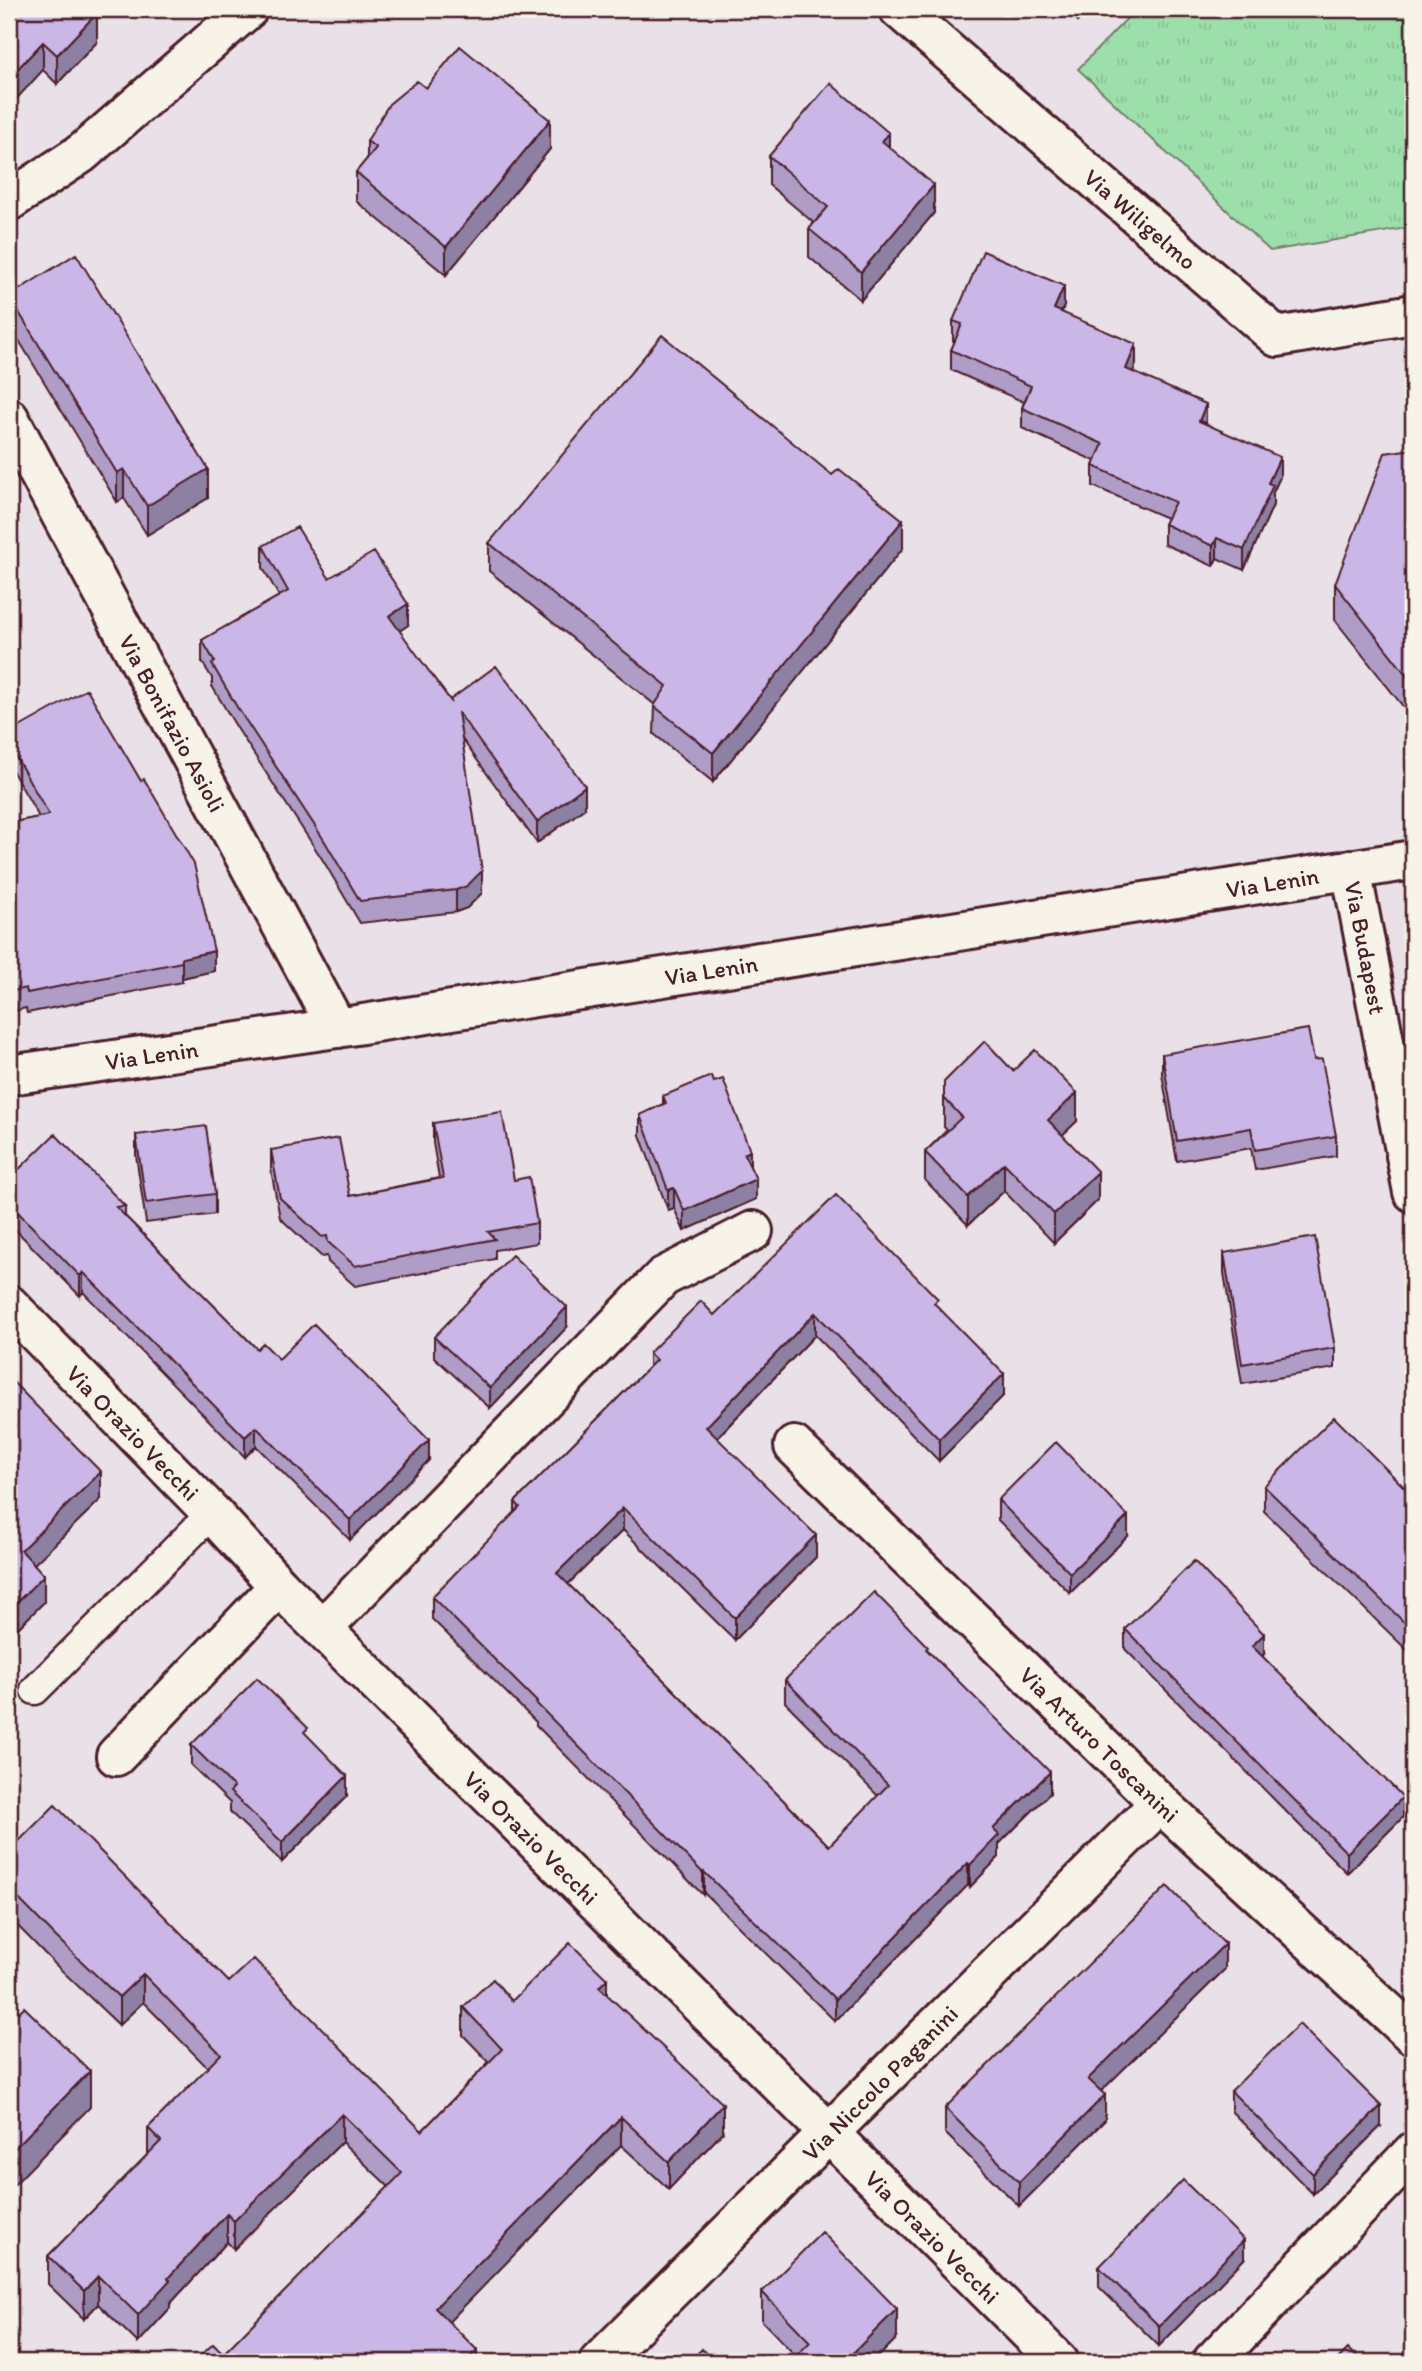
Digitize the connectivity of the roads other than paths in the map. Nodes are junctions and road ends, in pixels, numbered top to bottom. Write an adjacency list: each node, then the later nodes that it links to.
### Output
1 (248, 9): 3 (street)
2 (899, 9): 4 (street, Via Wiligelmo)
3 (9, 201)
4 (1413, 314)
5 (9, 418): 8 (street, Via Bonifazio Asioli)
6 (1413, 860): 7 (street, Via Lenin)
7 (1351, 869): 8 (street, Via Lenin); 10 (street, Via Budapest)
8 (337, 1028): 9 (street, Via Lenin)
9 (9, 1075)
10 (1413, 1192)
11 (753, 1231): 16 (street)
12 (9, 1305): 14 (street, Via Orazio Vecchi)
13 (794, 1446): 19 (street, Via Arturo Toscanini)
14 (212, 1513): 15 (street, Via Orazio Vecchi); 17 (lane)
15 (279, 1587): 16 (street, Via Orazio Vecchi); 18 (street)
16 (323, 1628): 21 (street, Via Orazio Vecchi)
17 (35, 1690)
18 (116, 1756)
19 (1160, 1803): 20 (street, Via Arturo Toscanini); 21 (street, Via Niccolo Paganini)
20 (1413, 2035)
21 (829, 2135): 23 (street, Via Niccolo Paganini); 24 (street, Via Orazio Vecchi)
22 (1413, 2152): 25 (street)
23 (599, 2362)
24 (1059, 2362)
25 (1212, 2362)

